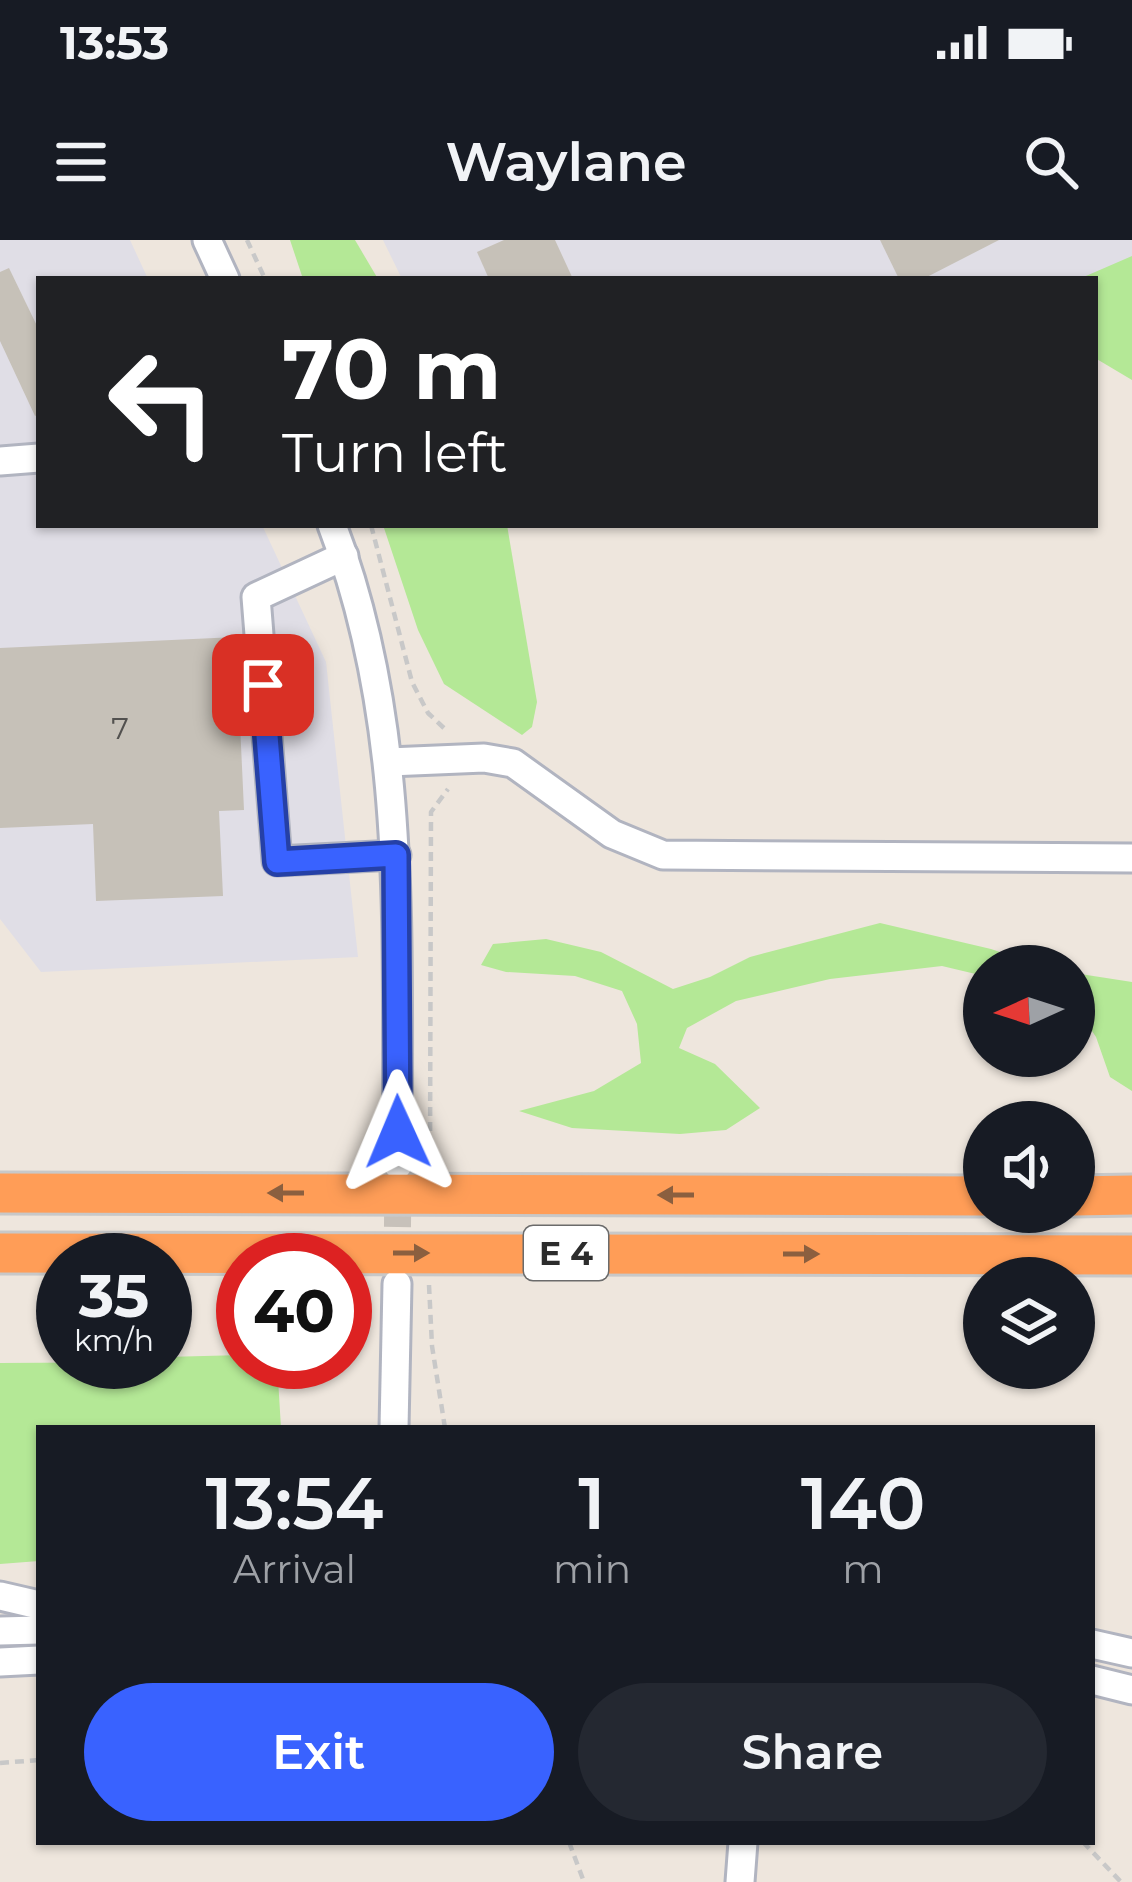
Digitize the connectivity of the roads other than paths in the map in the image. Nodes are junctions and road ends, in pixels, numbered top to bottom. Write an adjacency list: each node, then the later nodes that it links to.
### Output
1 (207, 240): 2 (street)
2 (224, 276)
3 (36, 458): 4 (street)
4 (0, 461)
5 (333, 528): 6 (street)
6 (344, 556): 7 (street); 8 (street)
7 (389, 762): 8 (street); 9 (street)
8 (396, 855): 10 (street)
9 (1132, 858)
10 (398, 1165)
11 (0, 1193): 12 (highway, E 4, one-way to 11)
12 (963, 1196)
13 (1095, 1196): 14 (highway)
14 (1132, 1196)
15 (0, 1253): 16 (highway, E 4, one-way to 16)
16 (1132, 1255)
17 (397, 1284): 18 (street)
18 (394, 1425)
19 (0, 1596): 21 (street)
20 (0, 1610): 22 (street)
21 (36, 1612)
22 (36, 1613)
23 (36, 1614): 24 (street)
24 (0, 1631)
25 (1095, 1645): 26 (street)
26 (1132, 1653)
27 (36, 1660): 28 (street)
28 (0, 1662)
29 (1095, 1681): 30 (street)
30 (1132, 1690)
31 (743, 1845): 32 (street)
32 (740, 1882)

